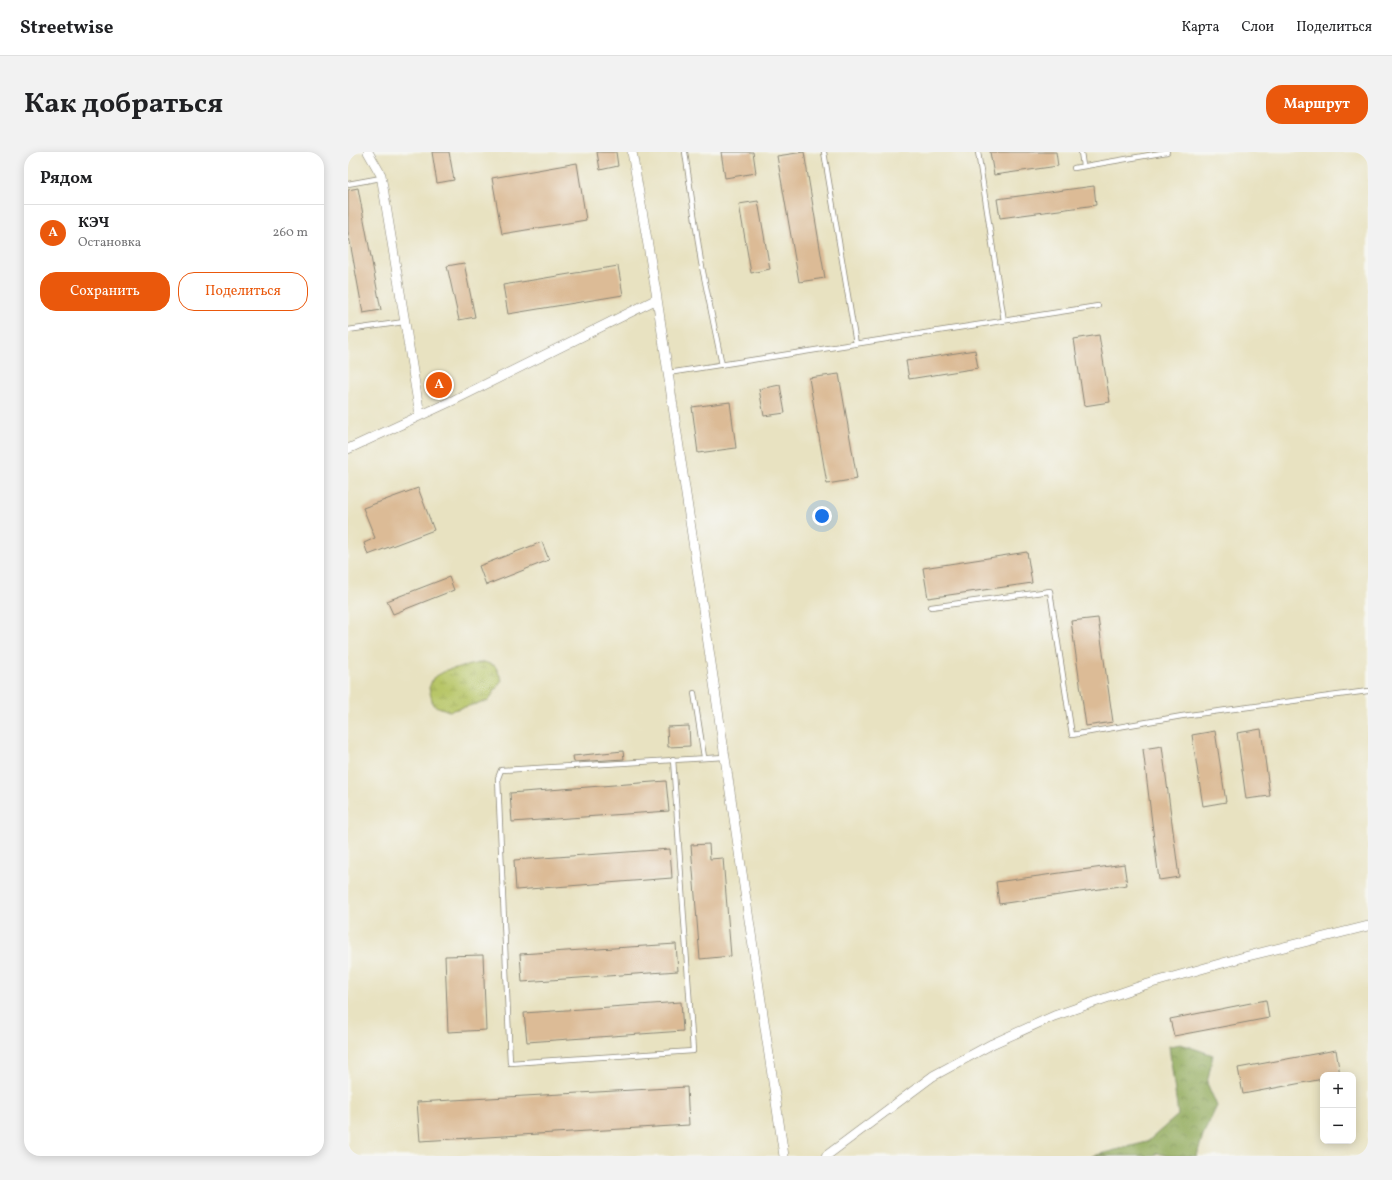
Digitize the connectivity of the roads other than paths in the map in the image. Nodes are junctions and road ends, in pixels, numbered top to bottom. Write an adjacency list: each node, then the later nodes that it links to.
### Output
1 (368, 152): 10 (street)
2 (632, 152): 12 (street)
3 (685, 152): 18 (lane)
4 (824, 152): 17 (lane)
5 (978, 152): 14 (lane)
6 (1082, 152): 8 (lane)
7 (1167, 152): 8 (lane)
8 (1083, 166): 9 (lane)
9 (1074, 168)
10 (381, 178): 11 (lane); 15 (street)
11 (348, 184)
12 (656, 299): 19 (street); 20 (street)
13 (1098, 306): 14 (lane)
14 (1004, 321): 17 (lane)
15 (404, 322): 16 (lane); 20 (street)
16 (348, 330)
17 (856, 344): 18 (lane)
18 (722, 365): 19 (lane)
19 (668, 373): 26 (street)
20 (420, 415): 21 (street)
21 (348, 449)
22 (930, 606): 23 (lane)
23 (1368, 691)
24 (694, 693): 25 (lane)
25 (704, 757): 26 (lane); 27 (lane)
26 (725, 757): 29 (street)
27 (673, 759): 27 (lane)
28 (1368, 926): 30 (street)
29 (782, 1156)
30 (826, 1156)

